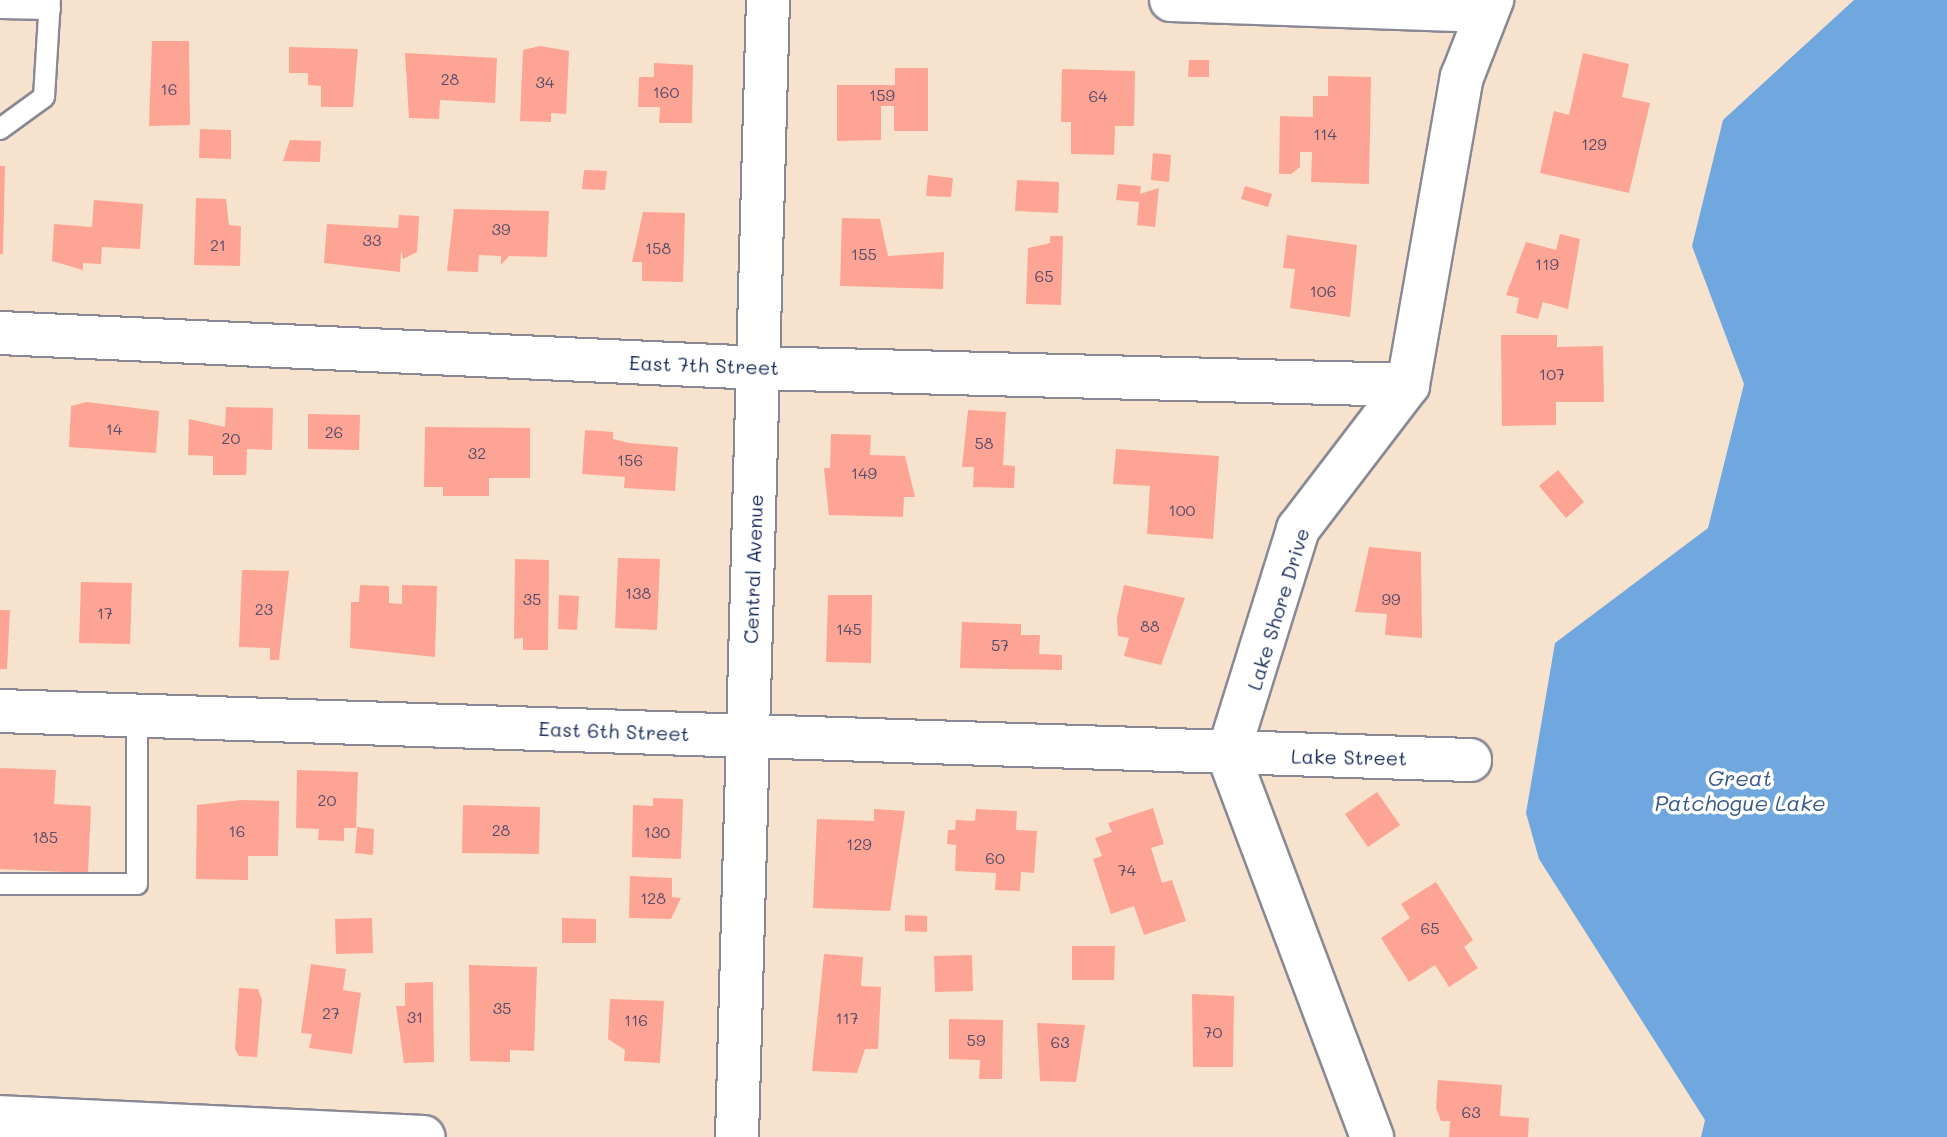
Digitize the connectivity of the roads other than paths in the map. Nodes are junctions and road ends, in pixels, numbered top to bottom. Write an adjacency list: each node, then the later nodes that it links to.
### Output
1 (768, 0): 8 (street, Central Avenue)
2 (1171, 0): 4 (street)
3 (50, 4): 5 (lane); 6 (lane)
4 (1489, 6): 9 (street, Lake Shore Drive)
5 (0, 8)
6 (0, 129)
7 (0, 333): 8 (street, East 7th Street)
8 (759, 368): 9 (street, East 7th Street); 12 (street, Central Avenue)
9 (1408, 385): 13 (street, Lake Shore Drive)
10 (0, 711): 11 (street, East 6th Street)
11 (137, 716): 12 (street, East 6th Street); 15 (lane)
12 (748, 736): 13 (street, East 6th Street); 18 (street, Central Avenue)
13 (1228, 754): 14 (street, Lake Street); 19 (street)
14 (1470, 760)
15 (0, 884)
16 (0, 1117): 17 (street)
17 (424, 1137)
18 (737, 1137)
19 (1372, 1137)

